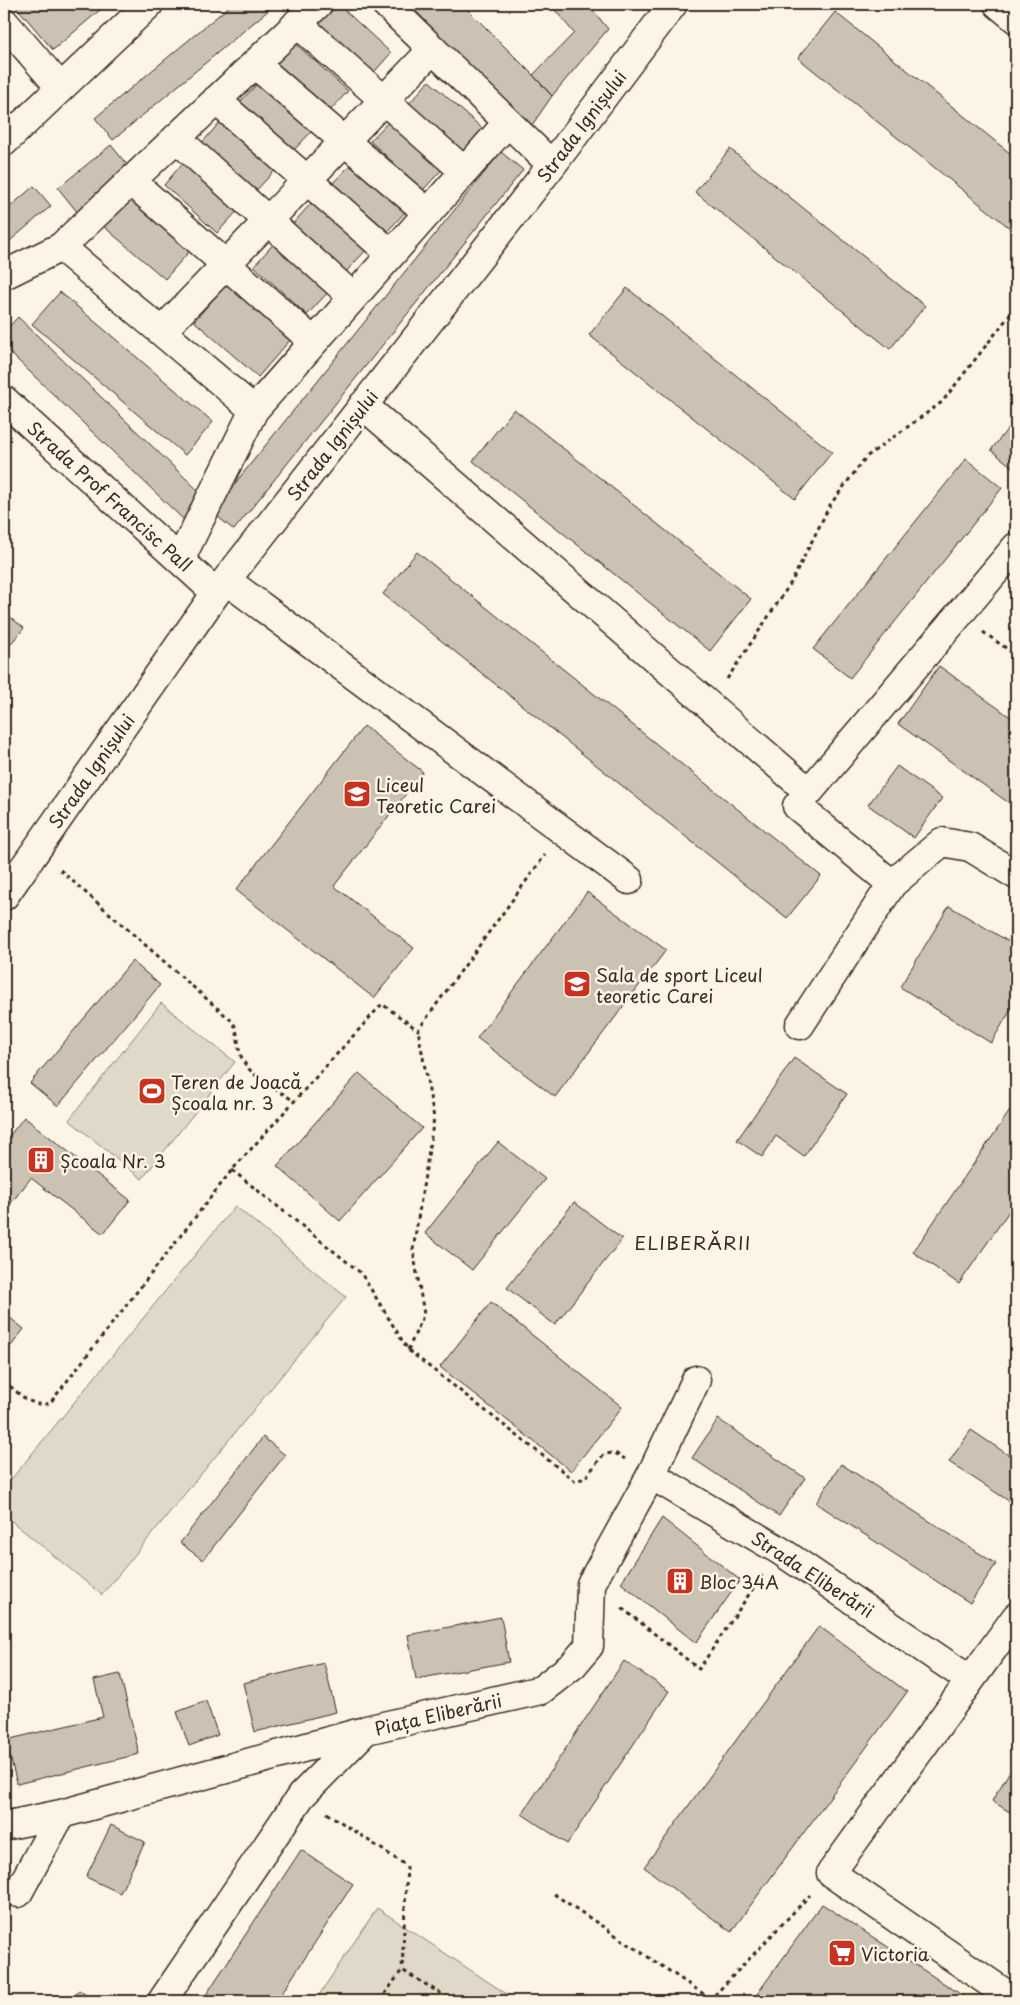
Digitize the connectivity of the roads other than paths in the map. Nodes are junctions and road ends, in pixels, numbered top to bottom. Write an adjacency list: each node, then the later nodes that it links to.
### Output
1 (149, 4): 11 (street)
2 (318, 4): 8 (street)
3 (386, 4): 9 (street)
4 (673, 4): 18 (street, Strada Ignișului)
5 (998, 4): 6 (street)
6 (1016, 19)
7 (4, 22): 11 (street)
8 (297, 23): 10 (street); 13 (street)
9 (432, 49): 13 (street); 14 (street)
10 (254, 64): 12 (street); 16 (street)
11 (60, 87): 17 (street)
12 (216, 100): 15 (street); 20 (street)
13 (384, 100): 16 (street); 19 (street)
14 (508, 122): 18 (street); 19 (street)
15 (176, 138): 21 (street); 23 (street)
16 (344, 141): 20 (street); 22 (street)
17 (4, 142)
18 (552, 165): 32 (street, Strada Ignișului)
19 (464, 171): 22 (street)
20 (307, 180): 23 (street); 25 (street)
21 (131, 181): 24 (street); 26 (street)
22 (428, 213): 25 (street)
23 (268, 221): 26 (street); 28 (street)
24 (61, 247): 27 (street); 29 (street)
25 (391, 254): 28 (street)
26 (226, 264): 29 (street); 30 (street)
27 (4, 275)
28 (353, 297): 30 (street)
29 (162, 331): 33 (street)
30 (314, 342): 33 (street)
31 (4, 400): 35 (street, Strada Prof Francisc Pall)
32 (363, 406): 36 (street, Strada Ignișului); 37 (street)
33 (254, 410): 35 (street)
34 (1016, 547): 37 (street)
35 (180, 560): 36 (street, Strada Prof Francisc Pall)
36 (221, 586): 39 (street, Strada Prof Francisc Pall); 41 (street, Strada Ignișului)
37 (803, 799): 40 (street)
38 (1016, 875): 40 (street)
39 (629, 880)
40 (892, 884): 42 (street)
41 (4, 896)
42 (800, 1025)
43 (696, 1380): 44 (street)
44 (651, 1475): 46 (street, Strada Eliberării); 47 (street, Piața Eliberării)
45 (1016, 1617): 46 (street)
46 (970, 1680): 52 (street)
47 (366, 1730): 48 (street); 51 (street, Piața Eliberării)
48 (61, 1814): 49 (street); 50 (street)
49 (4, 1826)
50 (18, 1893)
51 (162, 2001)
52 (1016, 2001)

